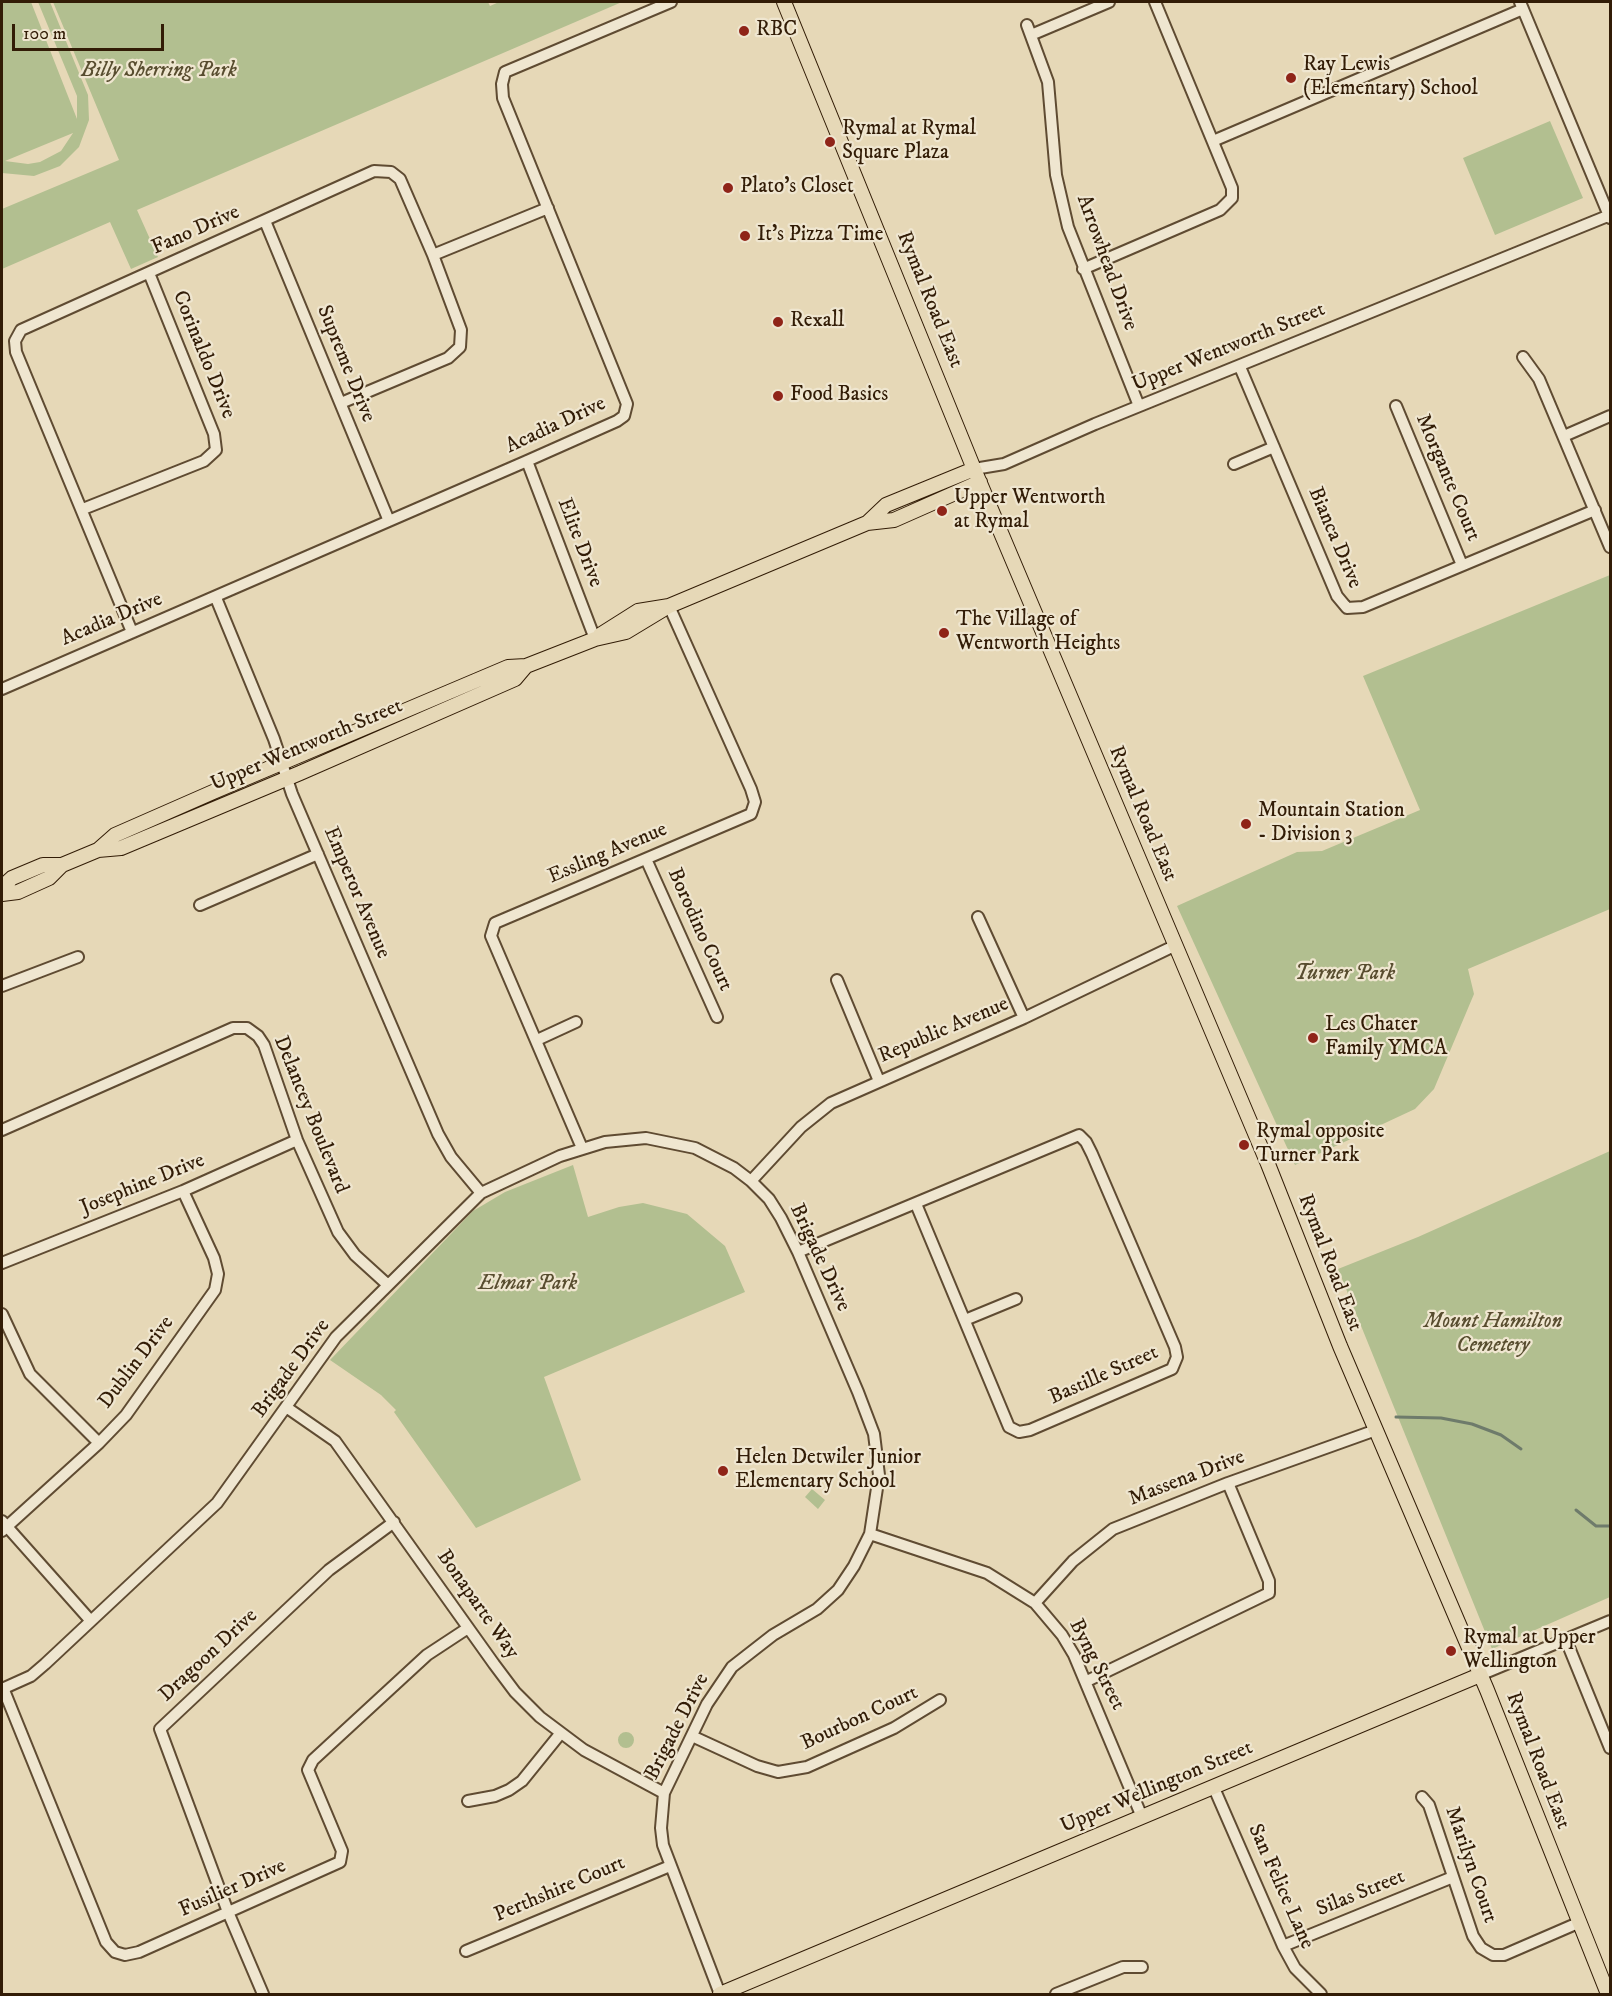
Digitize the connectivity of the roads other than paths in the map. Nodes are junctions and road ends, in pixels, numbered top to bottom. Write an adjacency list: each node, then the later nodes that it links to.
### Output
1 (671, 2): 7 (street, Acadia Drive)
2 (784, 2): 23 (main road, Rymal Road East)
3 (1109, 2): 11 (street, Arrowhead Drive)
4 (1155, 2): 6 (street)
5 (1521, 5): 6 (street); 8 (street)
6 (1213, 141): 11 (street)
7 (548, 208): 10 (street); 21 (street, Acadia Drive)
8 (1610, 216): 14 (street, Upper Wentworth Street)
9 (265, 221): 10 (street, Fano Drive); 12 (street, Fano Drive); 15 (street, Supreme Drive)
10 (433, 255): 15 (street, Fano Drive)
11 (1083, 269): 16 (street, Arrowhead Drive)
12 (149, 273): 24 (street, Fano Drive); 24 (street, Corinaldo Drive)
13 (1523, 357): 19 (street)
14 (1240, 367): 16 (street, Upper Wentworth Street); 20 (street, Bianca Drive)
15 (340, 404): 26 (street, Supreme Drive)
16 (1139, 406): 23 (street, Upper Wentworth Street)
17 (1396, 406): 28 (street, Morgante Court)
18 (1611, 416): 19 (street)
19 (1564, 436): 25 (street)
20 (1274, 447): 22 (street); 28 (street, Bianca Drive)
21 (527, 461): 26 (street, Acadia Drive); 32 (street, Elite Drive)
22 (1234, 464)
23 (977, 475): 30 (main road, Upper Wentworth Street); 45 (main road, Rymal Road East)
24 (83, 509): 31 (street, Fano Drive)
25 (1595, 510): 27 (street); 28 (street, Bianca Drive)
26 (389, 521): 29 (street, Acadia Drive)
27 (1611, 547)
28 (1462, 565)
29 (216, 598): 31 (street, Acadia Drive); 35 (street, Emperor Avenue)
30 (669, 606): 32 (main road, Upper Wentworth Street); 39 (street, Essling Avenue)
31 (132, 632): 34 (street, Acadia Drive)
32 (595, 639): 33 (main road, Upper Wentworth Street)
33 (526, 666): 35 (main road, Upper Wentworth Street); 36 (main road, Upper Wentworth Street)
34 (2, 689)
35 (282, 763): 36 (street, Emperor Avenue); 37 (main road, Upper Wentworth Street)
36 (287, 778): 37 (main road, Upper Wentworth Street); 38 (street, Emperor Avenue)
37 (98, 850): 40 (main road, Upper Wentworth Street)
38 (318, 854): 43 (street); 59 (street, Emperor Avenue)
39 (646, 859): 49 (street, Borodino Court); 52 (street, Essling Avenue)
40 (62, 865): 41 (main road, Upper Wentworth Street); 42 (main road, Upper Wentworth Street)
41 (2, 886)
42 (2, 894)
43 (200, 905)
44 (978, 917): 50 (street)
45 (1174, 946): 50 (street, Republic Avenue); 68 (main road, Rymal Road East)
46 (78, 957): 48 (street)
47 (837, 980): 53 (street)
48 (2, 986)
49 (717, 1017)
50 (1024, 1018): 53 (street, Republic Avenue)
51 (576, 1022): 52 (street)
52 (537, 1040): 56 (street, Essling Avenue)
53 (879, 1081): 57 (street, Republic Avenue)
54 (2, 1130): 55 (street, Delancey Boulevard)
55 (297, 1140): 58 (street, Josephine Drive); 63 (street, Delancey Boulevard)
56 (582, 1148): 57 (street, Brigade Drive); 59 (street, Brigade Drive)
57 (751, 1181): 61 (street, Brigade Drive)
58 (183, 1191): 62 (street, Josephine Drive); 69 (street, Dublin Drive)
59 (481, 1193): 63 (street, Brigade Drive)
60 (916, 1204): 61 (street, Bastille Street); 66 (street, Bastille Street); 66 (street, Bastille Street)
61 (798, 1252): 73 (street, Brigade Drive)
62 (2, 1263)
63 (388, 1285): 67 (street, Brigade Drive)
64 (1016, 1299): 66 (street)
65 (2, 1314): 69 (street)
66 (965, 1320)
67 (286, 1407): 71 (street, Bonaparte Way); 75 (street, Brigade Drive)
68 (1376, 1430): 70 (street, Massena Drive); 79 (main road, Rymal Road East)
69 (99, 1443): 72 (street, Dublin Drive)
70 (1228, 1483): 74 (street, Massena Drive); 80 (street)
71 (393, 1522): 77 (street, Bonaparte Way); 93 (street, Dragoon Drive)
72 (3, 1526): 75 (street)
73 (870, 1534): 74 (street, Byng Street); 84 (street, Brigade Drive)
74 (1035, 1603): 80 (street, Byng Street)
75 (90, 1620): 81 (street, Brigade Drive)
76 (1611, 1621): 78 (street, Upper Wellington Street)
77 (468, 1628): 83 (street, Bonaparte Way); 93 (street, Fusilier Drive)
78 (1566, 1640): 79 (street, Upper Wellington Street); 85 (street)
79 (1480, 1675): 86 (main road, Upper Wellington Street); 94 (main road, Rymal Road East)
80 (1086, 1681): 90 (street, Byng Street)
81 (2, 1689): 93 (street, Fusilier Drive)
82 (940, 1700): 84 (street, Bourbon Court)
83 (560, 1734): 87 (street, Bonaparte Way); 89 (street)
84 (694, 1737): 87 (street, Brigade Drive)
85 (1611, 1748)
86 (1214, 1788): 90 (main road, Upper Wellington Street); 95 (street, San Felice Lane)
87 (664, 1793): 91 (street, Brigade Drive)
88 (1422, 1797): 92 (street, Marilyn Court)
89 (468, 1801)
90 (1142, 1817): 98 (main road, Upper Wellington Street)
91 (670, 1866): 96 (street, Perthshire Court); 98 (street, Brigade Drive)
92 (1453, 1877): 94 (street, Marilyn Court); 95 (street, Silas Street)
93 (228, 1912): 99 (street, Dragoon Drive)
94 (1578, 1923): 102 (main road, Rymal Road East)
95 (1283, 1946): 101 (street, San Felice Lane)
96 (466, 1951)
97 (1142, 1967): 100 (street)
98 (720, 1994)
99 (263, 1995)
100 (1056, 1995)
101 (1320, 1995)
102 (1608, 1995)

